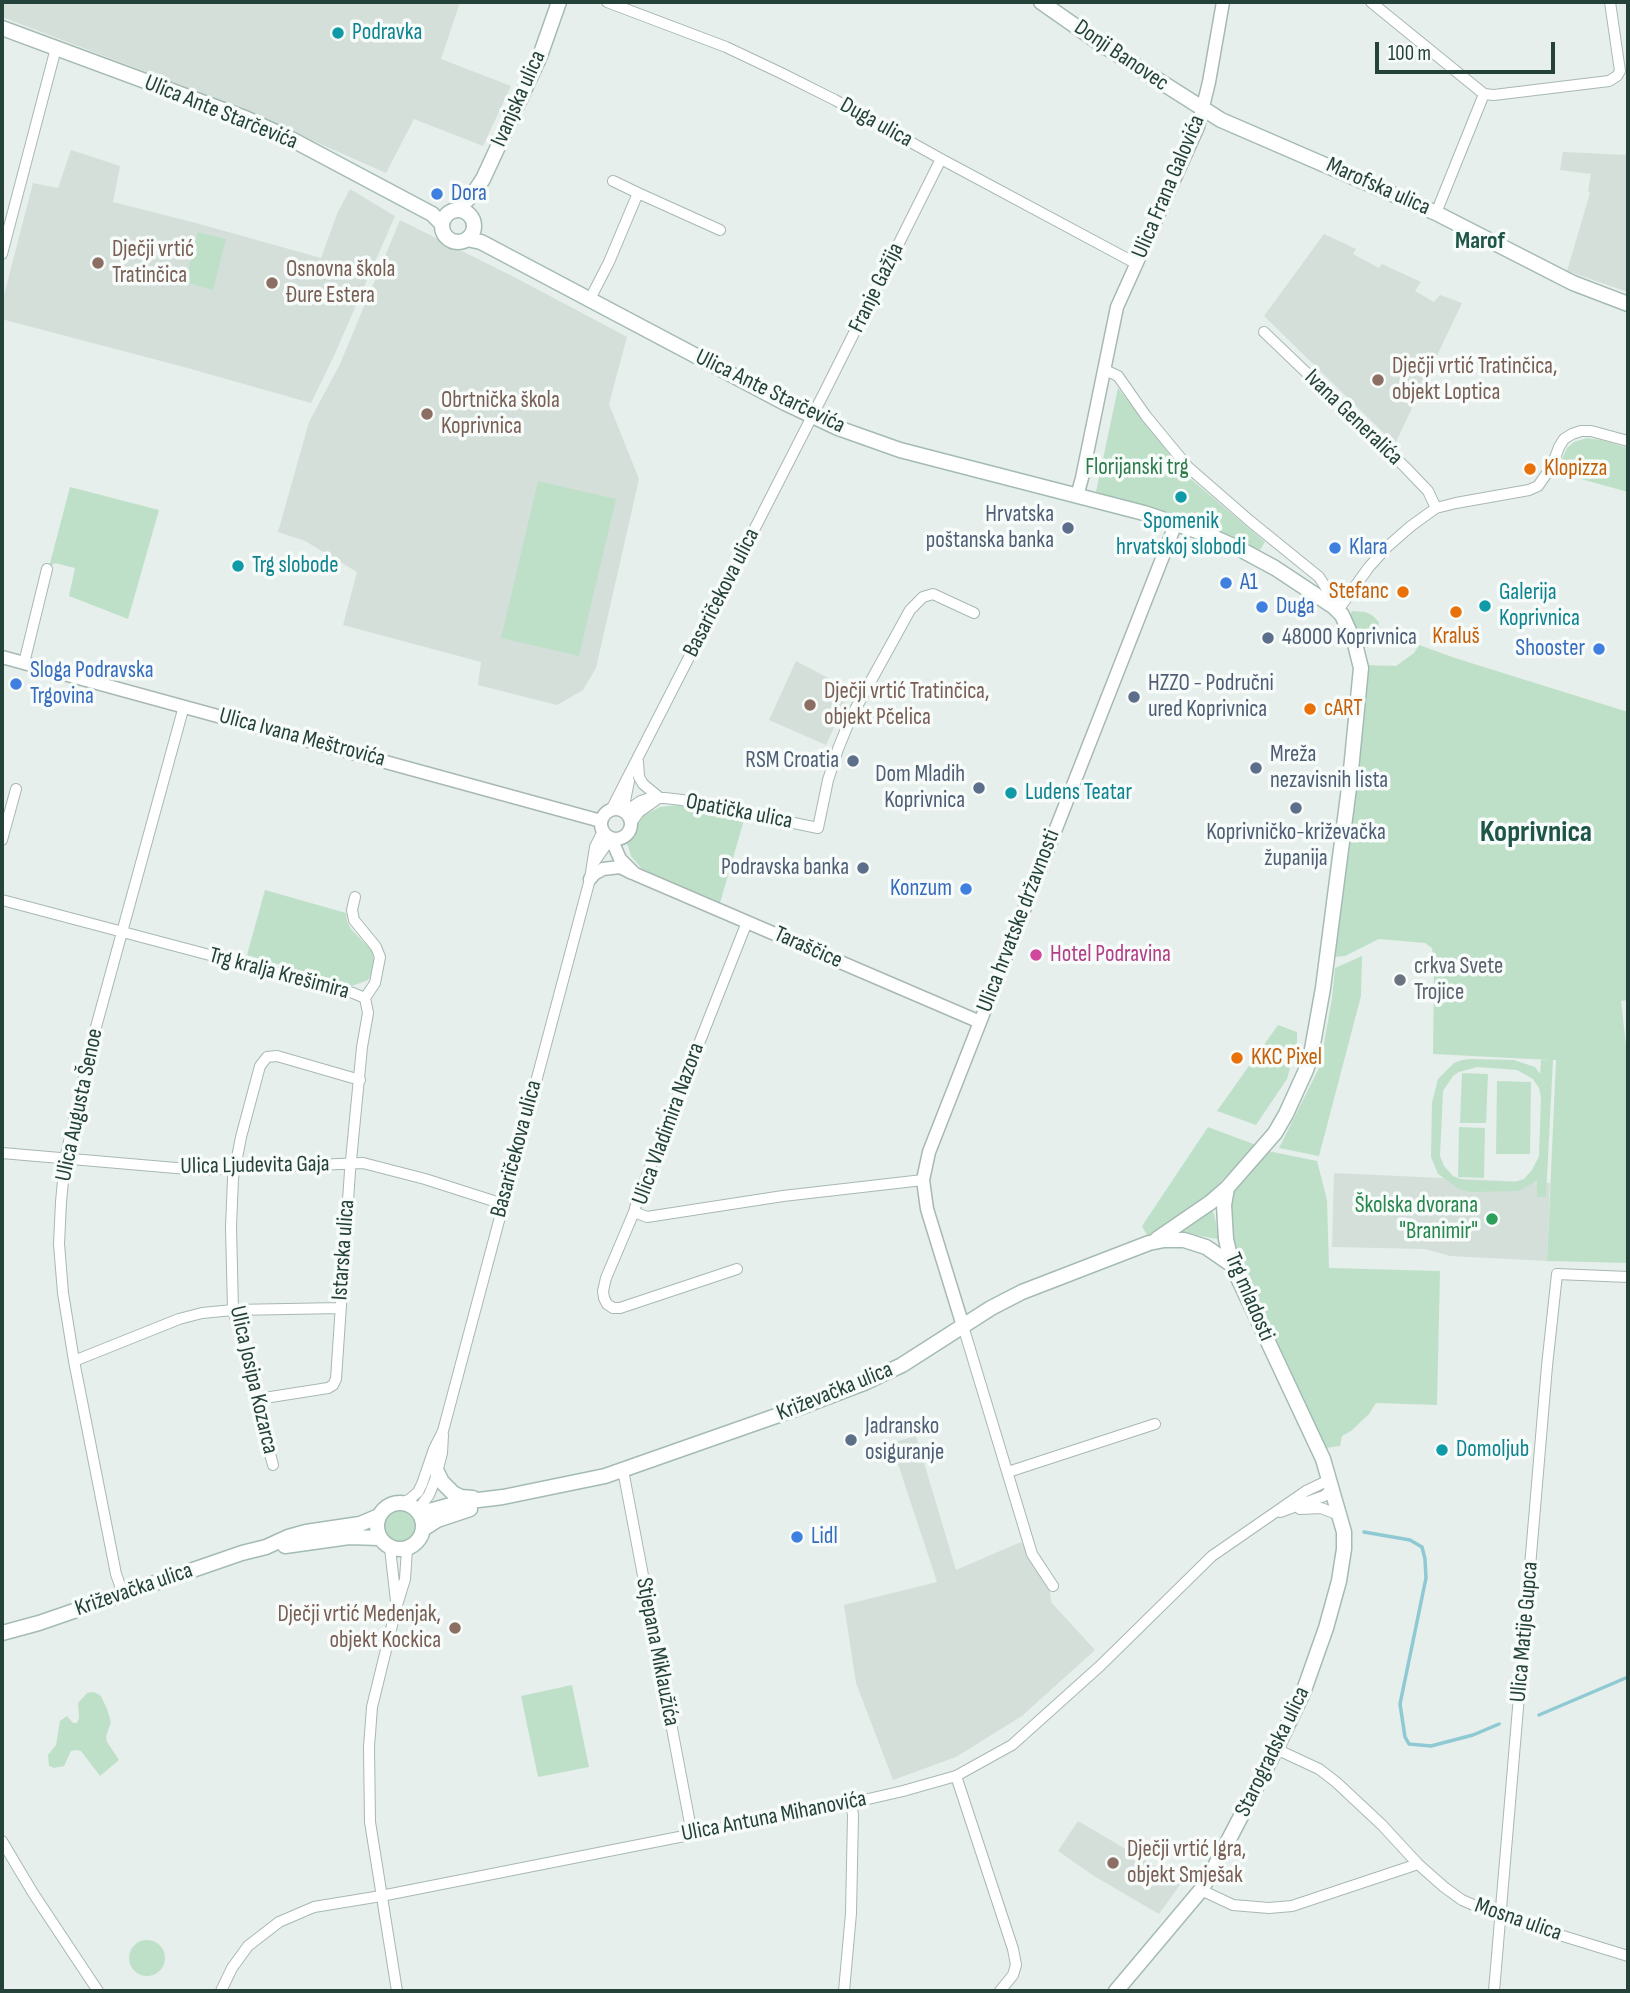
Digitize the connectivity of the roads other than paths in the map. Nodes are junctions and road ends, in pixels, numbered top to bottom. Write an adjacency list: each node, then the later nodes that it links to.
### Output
1 (559, 2): 15 (main road, Ivanjska ulica)
2 (607, 2): 11 (street, Duga ulica)
3 (1041, 2): 10 (main road, Donji Banovec)
4 (1223, 2): 10 (street, Ulica Frana Galovića)
5 (1371, 2): 9 (street)
6 (1610, 2): 9 (street)
7 (2, 28): 8 (main road, Ulica Ante Starčevića)
8 (56, 48): 15 (main road, Ulica Ante Starčevića); 18 (street)
9 (1484, 94): 14 (street)
10 (1202, 109): 14 (main road, Marofska ulica); 19 (street, Ulica Frana Galovića)
11 (941, 159): 19 (street, Duga ulica); 24 (street, Franje Gažija)
12 (613, 181): 13 (street)
13 (638, 193): 16 (street); 20 (street)
14 (1436, 213): 21 (main road, Marofska ulica)
15 (449, 215): 17 (main road); 17 (main road)
16 (720, 230)
17 (474, 237): 20 (main road, Ulica Ante Starčevića)
18 (2, 254)
19 (1137, 264): 23 (street, Ulica Frana Galovića)
20 (590, 299): 24 (main road, Ulica Ante Starčevića)
21 (1628, 304)
22 (1264, 332): 27 (street, Ivana Generalića)
23 (1105, 370): 26 (street); 29 (street)
24 (812, 416): 26 (main road, Ulica Ante Starčevića); 37 (street, Basaričekova ulica)
25 (1628, 441): 27 (street)
26 (1077, 495): 28 (main road)
27 (1436, 508): 32 (street)
28 (1176, 523): 30 (main road); 50 (street, Ulica hrvatske državnosti)
29 (1268, 537): 30 (street); 32 (street)
30 (1261, 560): 32 (main road)
31 (47, 569): 35 (street)
32 (1338, 610): 57 (main road)
33 (974, 612): 39 (street, Opatička ulica)
34 (2, 657): 35 (street, Ulica Ivana Meštrovića)
35 (24, 663): 36 (street, Ulica Ivana Meštrovića)
36 (184, 706): 41 (street, Ulica Ivana Meštrovića); 48 (street, Ulica Augusta Šenoe)
37 (638, 758): 39 (street); 40 (street, Basaričekova ulica)
38 (16, 789): 42 (street)
39 (660, 798): 40 (street, Opatička ulica)
40 (623, 814): 41 (street); 41 (street)
41 (609, 832): 43 (street, Basaričekova ulica); 44 (street)
42 (2, 840)
43 (590, 873): 44 (street); 58 (street, Basaričekova ulica)
44 (635, 874): 47 (street, Taraščice)
45 (355, 897): 49 (street, Trg kralja Krešimira)
46 (2, 900): 48 (street, Trg kralja Krešimira)
47 (747, 922): 50 (street, Taraščice); 59 (street, Ulica Vladimira Nazora)
48 (123, 933): 49 (street, Trg kralja Krešimira); 53 (street, Ulica Augusta Šenoe)
49 (365, 998): 51 (street, Istarska ulica)
50 (980, 1022): 56 (street, Ulica hrvatske državnosti)
51 (360, 1080): 54 (street, Istarska ulica); 55 (street, Ulica Josipa Kozarca)
52 (2, 1153): 53 (street, Ulica Ljudevita Gaja)
53 (65, 1158): 55 (street, Ulica Ljudevita Gaja); 67 (street, Ulica Augusta Šenoe)
54 (350, 1163): 55 (street, Ulica Ljudevita Gaja); 58 (street, Ulica Ljudevita Gaja); 64 (street, Istarska ulica)
55 (234, 1169): 65 (street, Ulica Josipa Kozarca)
56 (923, 1180): 59 (street, Ulica Vladimira Nazora); 66 (street, Ulica hrvatske državnosti)
57 (1227, 1188): 60 (main road, Križevačka ulica); 61 (main road, Trg mladosti)
58 (503, 1204): 70 (street, Basaričekova ulica)
59 (634, 1212): 62 (street)
60 (1149, 1243): 61 (main road, Križevačka ulica); 66 (main road, Križevačka ulica)
61 (1232, 1265): 75 (main road, Trg mladosti)
62 (737, 1269)
63 (1628, 1277): 101 (street, Ulica Matije Gupca)
64 (341, 1308): 65 (street); 68 (street, Istarska ulica)
65 (233, 1310): 67 (street); 68 (street, Ulica Josipa Kozarca)
66 (963, 1326): 72 (main road, Križevačka ulica); 74 (street)
67 (74, 1362): 90 (street, Ulica Augusta Šenoe)
68 (258, 1399): 71 (street, Ulica Josipa Kozarca)
69 (1155, 1424): 74 (street)
70 (443, 1431): 73 (street, Basaričekova ulica); 78 (street, Basaričekova ulica)
71 (273, 1465)
72 (623, 1471): 76 (main road, Križevačka ulica); 96 (street, Stjepana Miklaužića)
73 (437, 1472): 77 (main road); 80 (street, Basaričekova ulica)
74 (1008, 1472): 89 (street)
75 (1330, 1485): 79 (street, Ulica Antuna Mihanovića); 81 (street, Ulica Antuna Mihanovića); 82 (main road, Starogradska ulica)
76 (503, 1497): 77 (main road, Križevačka ulica); 84 (main road, Križevačka ulica)
77 (481, 1499): 80 (main road, Križevačka ulica)
78 (402, 1503): 80 (main road); 83 (main road)
79 (1289, 1510): 81 (street, Ulica Antuna Mihanovića); 82 (street, Ulica Antuna Mihanovića)
80 (417, 1511): 84 (main road)
81 (1273, 1514): 94 (street, Ulica Antuna Mihanovića)
82 (1339, 1515): 93 (main road, Starogradska ulica)
83 (379, 1516): 85 (main road); 86 (main road, Križevačka ulica)
84 (423, 1529): 88 (main road)
85 (379, 1538): 86 (main road, Križevačka ulica); 87 (main road)
86 (266, 1546): 90 (main road, Križevačka ulica)
87 (390, 1548): 88 (main road); 91 (street)
88 (407, 1549): 91 (street)
89 (1053, 1586)
90 (123, 1594): 92 (main road, Križevačka ulica)
91 (397, 1605): 100 (street)
92 (2, 1633)
93 (1276, 1749): 98 (street, Mosna ulica); 99 (main road, Starogradska ulica)
94 (956, 1776): 95 (street, Ulica Antuna Mihanovića); 107 (street)
95 (851, 1803): 96 (street, Ulica Antuna Mihanovića); 106 (street)
96 (692, 1834): 100 (street, Ulica Antuna Mihanovića)
97 (2, 1841): 103 (street)
98 (1418, 1864): 99 (street); 101 (street, Mosna ulica)
99 (1201, 1890): 108 (main road, Starogradska ulica)
100 (381, 1896): 104 (street, Ulica Antuna Mihanovića); 105 (street)
101 (1501, 1917): 102 (street, Mosna ulica); 109 (street, Ulica Matije Gupca)
102 (1628, 1956)
103 (98, 1991)
104 (221, 1991)
105 (397, 1991)
106 (844, 1991)
107 (1000, 1991)
108 (1116, 1991)
109 (1494, 1991)

